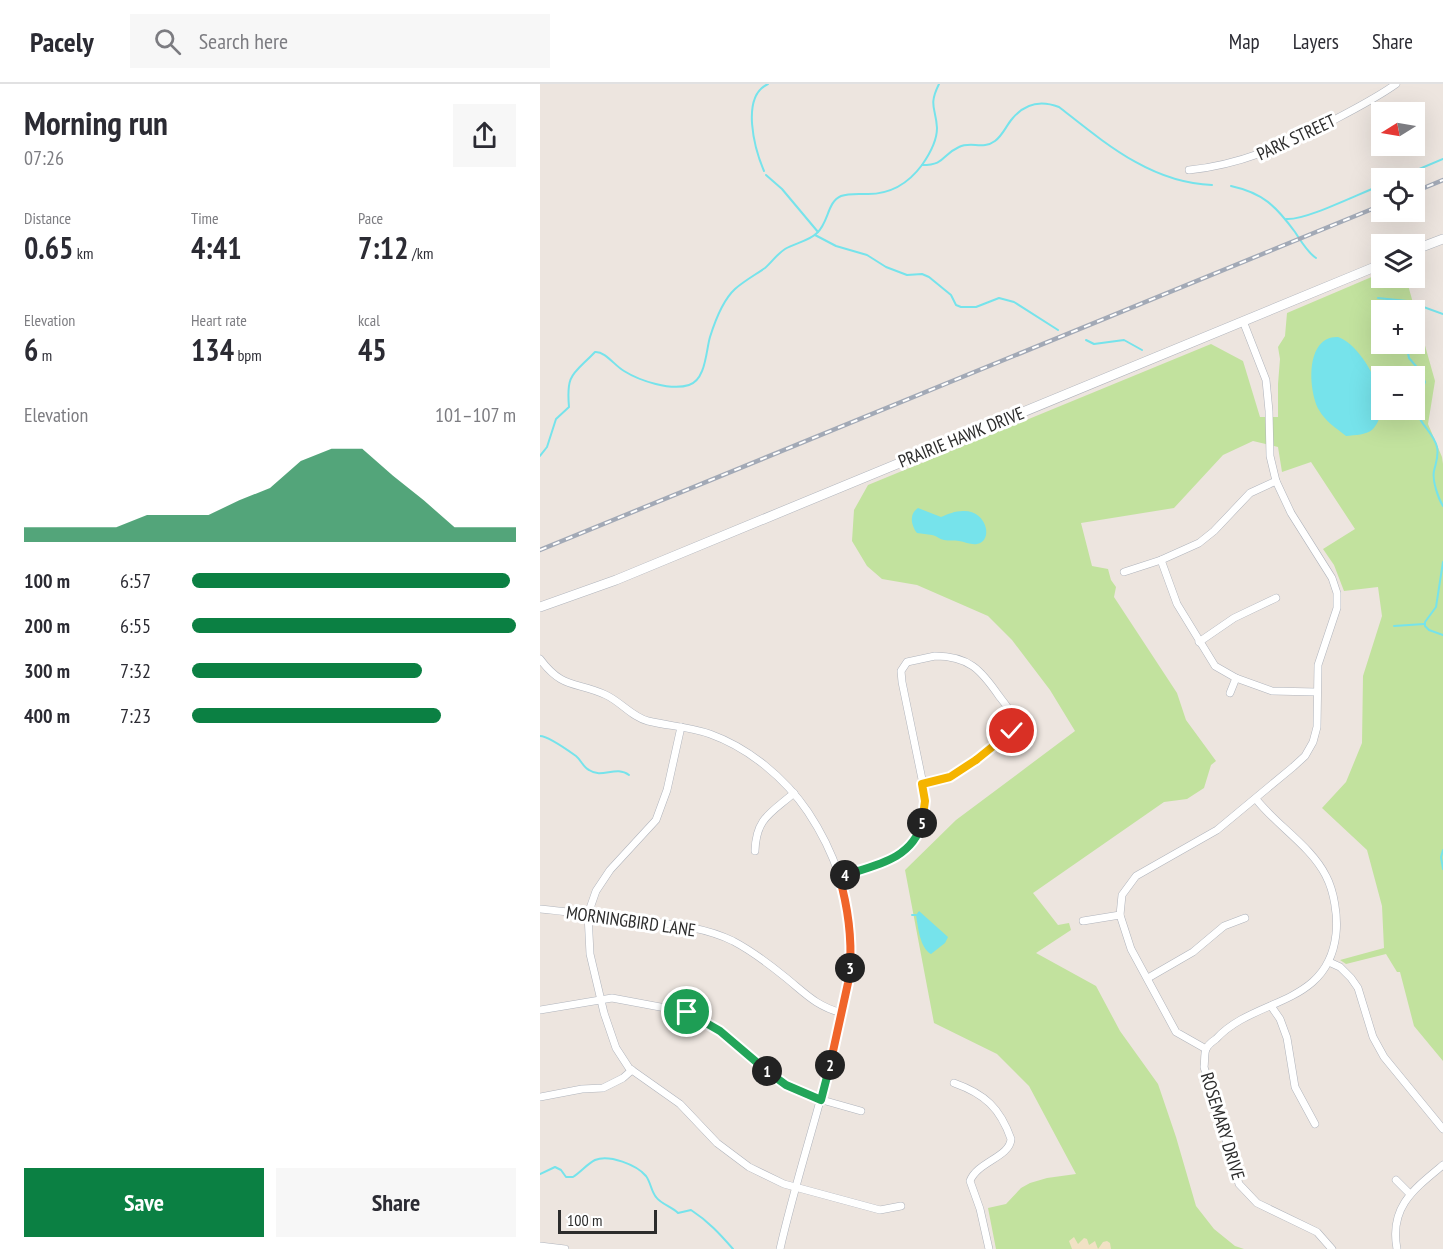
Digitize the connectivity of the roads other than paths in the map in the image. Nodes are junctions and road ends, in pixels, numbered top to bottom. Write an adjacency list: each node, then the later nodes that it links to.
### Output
1 (1396, 84): 2 (street, PARK STREET)
2 (1189, 170)
3 (1443, 238): 4 (street)
4 (1425, 245)
5 (1371, 269): 6 (street, PRAIRIE HAWK DRIVE)
6 (1243, 321): 7 (street); 11 (street, PRAIRIE HAWK DRIVE)
7 (1276, 481): 8 (street); 15 (street)
8 (1161, 560): 9 (street); 12 (street)
9 (1124, 572)
10 (1276, 598): 12 (street)
11 (540, 607)
12 (1199, 642): 14 (street)
13 (540, 659): 17 (street)
14 (1236, 678): 15 (street); 16 (street)
15 (1316, 692): 20 (street)
16 (1230, 693)
17 (681, 727): 19 (street); 24 (street)
18 (922, 784): 18 (street); 22 (street)
19 (794, 793): 21 (street); 22 (street)
20 (1256, 799): 25 (street); 28 (street, ROSEMARY DRIVE)
21 (756, 851)
22 (839, 876): 33 (street)
23 (540, 909): 24 (street, MORNINGBIRD LANE)
24 (588, 914): 30 (street); 33 (street, MORNINGBIRD LANE)
25 (1120, 915): 27 (street); 29 (street)
26 (1245, 918): 29 (street)
27 (1083, 921)
28 (1329, 962): 31 (street, ROSEMARY DRIVE); 41 (street)
29 (1148, 978): 34 (street)
30 (600, 999): 32 (street); 35 (street); 38 (street)
31 (1271, 1006): 34 (street, ROSEMARY DRIVE); 40 (street)
32 (540, 1010)
33 (842, 1013): 38 (street)
34 (1206, 1049): 51 (street, ROSEMARY DRIVE)
35 (632, 1070): 37 (street); 44 (street)
36 (954, 1083): 50 (street)
37 (540, 1097)
38 (821, 1100): 39 (street); 44 (street)
39 (861, 1111)
40 (1315, 1124)
41 (1443, 1129)
42 (1443, 1165): 45 (street)
43 (1396, 1180): 45 (street)
44 (797, 1188): 46 (street); 49 (street)
45 (1410, 1194): 52 (street)
46 (901, 1206)
47 (540, 1246): 48 (street)
48 (565, 1249)
49 (780, 1249)
50 (989, 1249)
51 (1332, 1249)
52 (1397, 1249)

